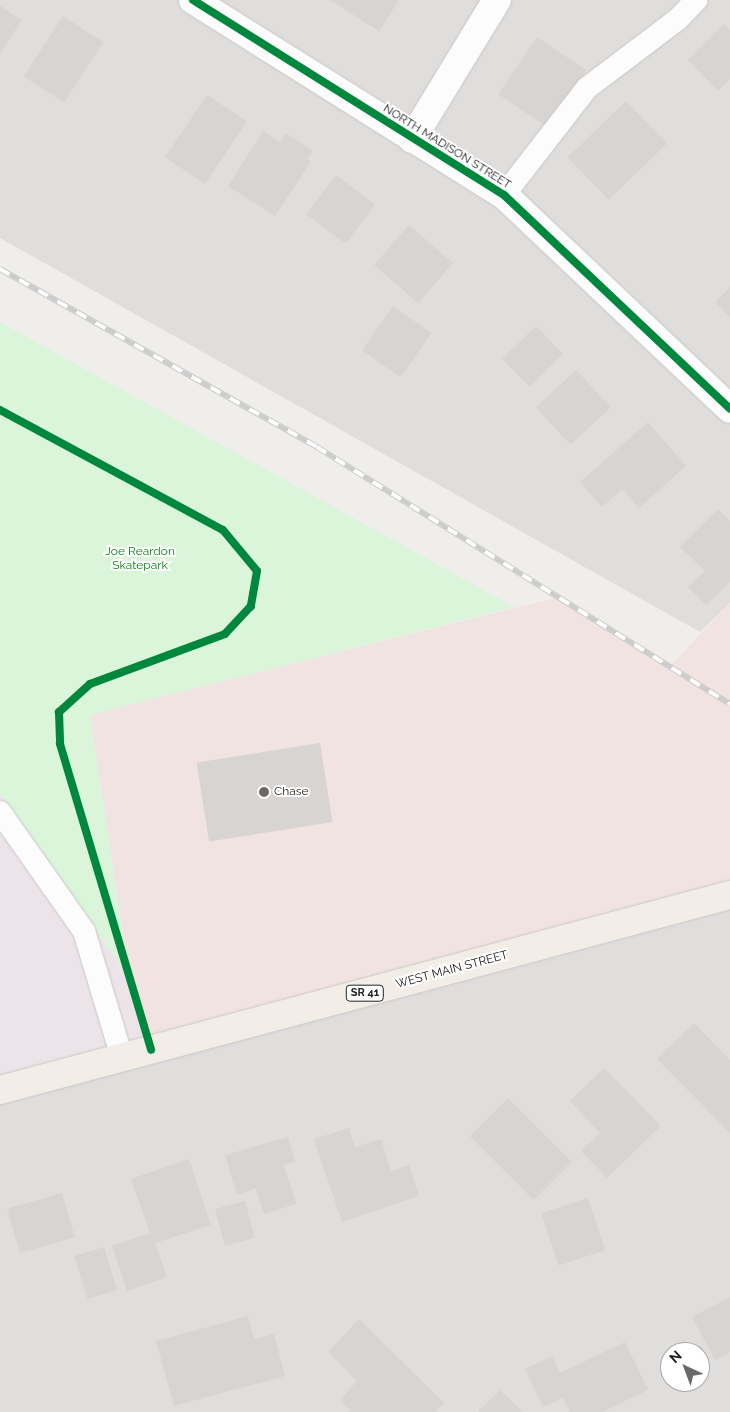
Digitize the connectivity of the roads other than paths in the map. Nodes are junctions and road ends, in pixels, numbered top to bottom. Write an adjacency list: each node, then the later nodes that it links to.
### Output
1 (193, 0): 4 (street, NORTH MADISON STREET)
2 (497, 0): 4 (street)
3 (696, 0): 5 (lane)
4 (412, 139): 5 (street, NORTH MADISON STREET)
5 (504, 194): 6 (street, NORTH MADISON STREET)
6 (730, 409)
7 (0, 812): 9 (lane)
8 (730, 896): 9 (main road, WEST MAIN STREET / SR 41)
9 (122, 1058): 10 (main road, WEST MAIN STREET / SR 41)
10 (0, 1090)

